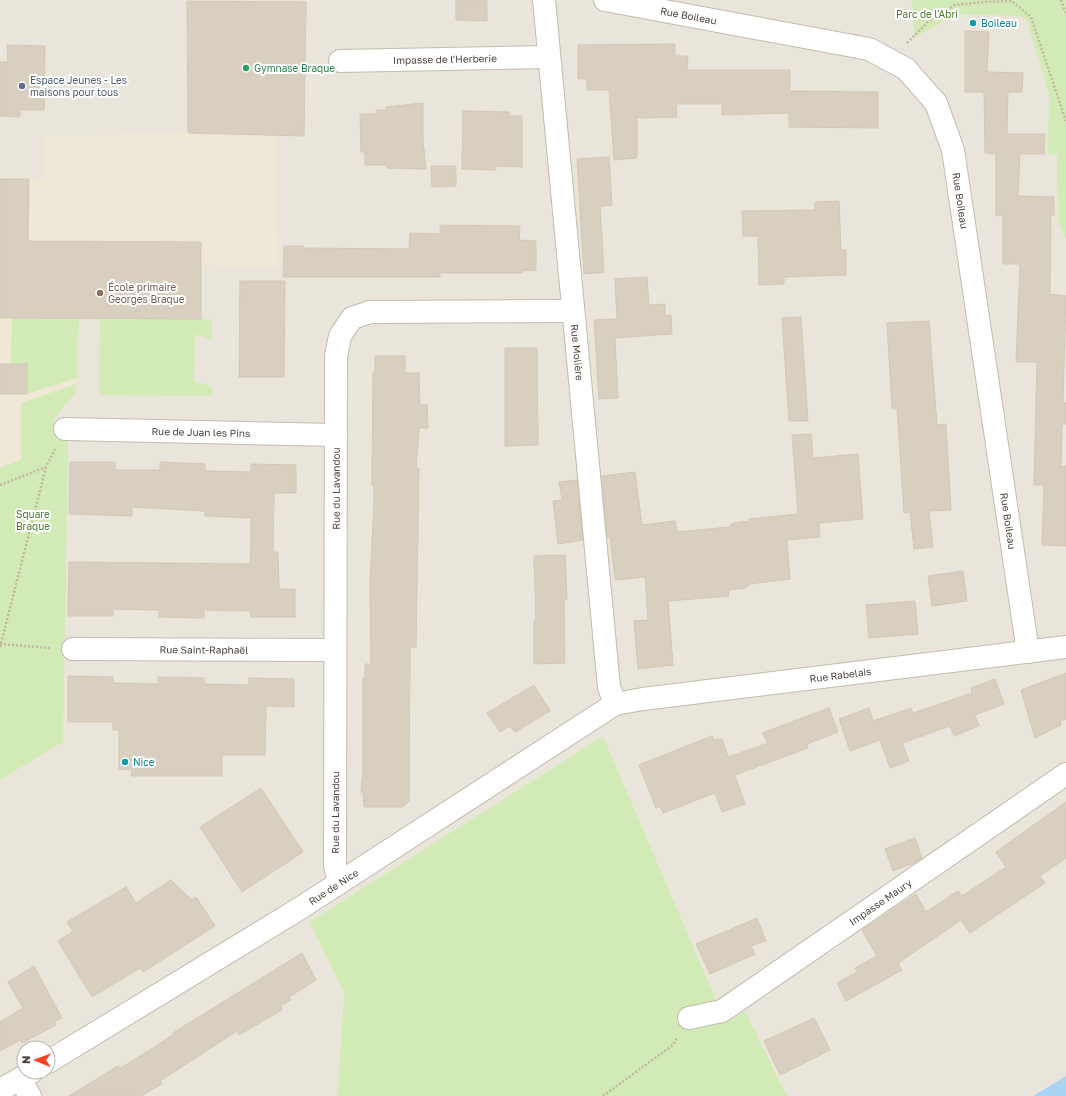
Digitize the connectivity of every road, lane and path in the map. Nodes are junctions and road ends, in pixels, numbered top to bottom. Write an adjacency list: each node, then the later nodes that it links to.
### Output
1 (544, 0): 7 (street, Rue Molière)
2 (606, 0): 9 (street, Rue Boileau)
3 (1060, 0): 6 (path)
4 (999, 1): 5 (path); 9 (path)
5 (1013, 1): 10 (path)
6 (1066, 13)
7 (549, 57): 8 (street, Impasse de l'Herberie); 11 (street, Rue Molière)
8 (340, 61)
9 (890, 61): 20 (street, Rue Boileau)
10 (1066, 121)
11 (573, 311): 13 (street, Rue du Lavandou); 21 (street, Rue Molière)
12 (65, 429): 13 (street, Rue de Juan les Pins); 14 (path)
13 (336, 435): 19 (street, Rue du Lavandou)
14 (46, 467): 15 (path); 16 (path)
15 (0, 485)
16 (0, 646): 18 (path)
17 (1066, 647): 20 (street, Rue Rabelais)
18 (72, 650): 19 (street, Rue Saint-Raphaël)
19 (335, 650): 23 (street, Rue du Lavandou)
20 (1028, 652): 21 (street, Rue Rabelais)
21 (615, 704): 23 (street, Rue de Nice)
22 (1066, 774): 24 (street, Impasse Maury)
23 (339, 883): 25 (street, Rue de Nice)
24 (689, 1018): 28 (path)
25 (56, 1057)
26 (27, 1082): 27 (street)
27 (0, 1090)
28 (603, 1096)

